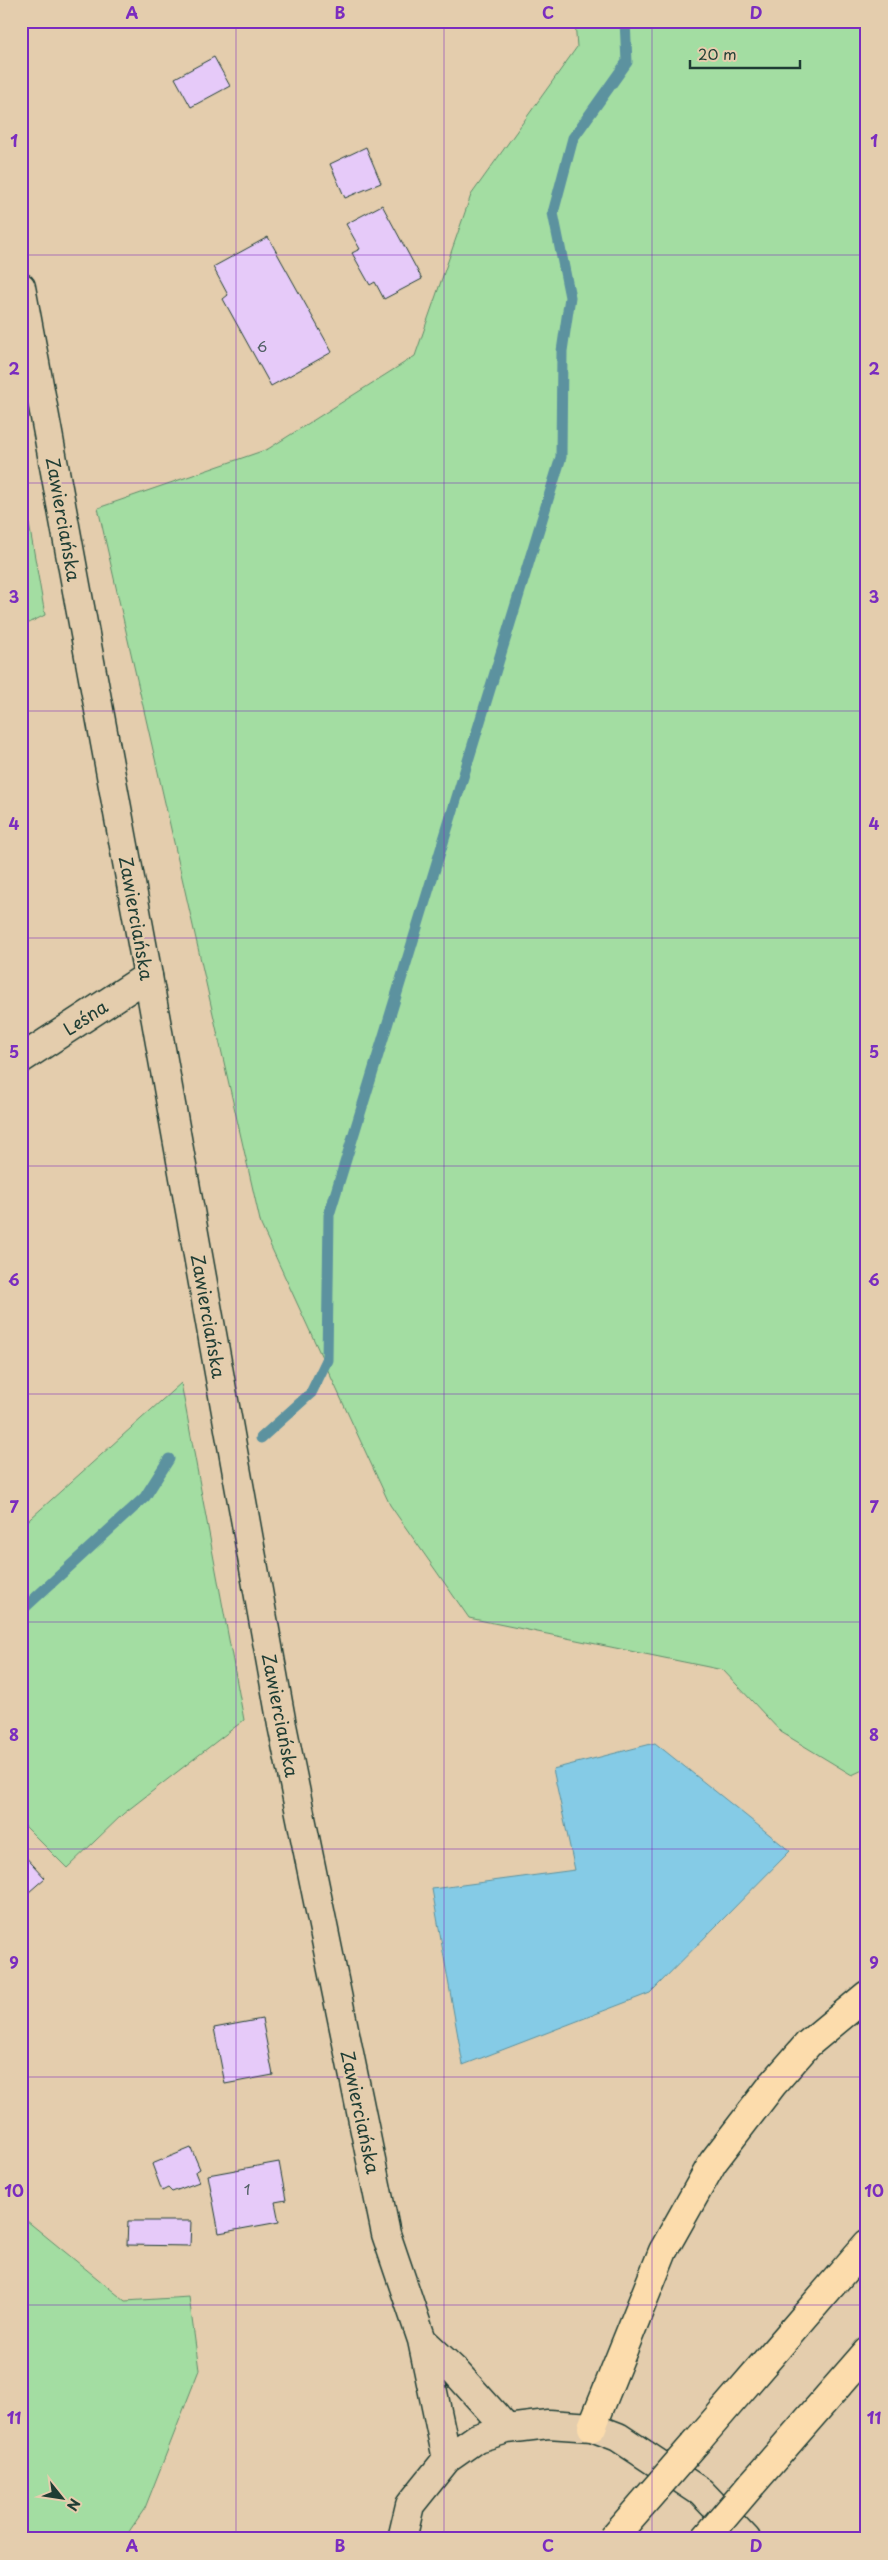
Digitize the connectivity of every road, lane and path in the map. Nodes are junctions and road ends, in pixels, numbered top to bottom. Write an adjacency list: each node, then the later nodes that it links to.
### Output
1 (21, 287): 2 (main road, Zawierciańska)
2 (148, 976): 3 (main road, Leśna); 6 (main road, Zawierciańska)
3 (21, 1059)
4 (867, 1995): 8 (main road)
5 (867, 2244): 12 (main road, bridge)
6 (422, 2340): 9 (main road, Zawierciańska); 10 (main road, Zawierciańska)
7 (867, 2352): 13 (main road, bridge)
8 (592, 2426): 9 (main road); 14 (main road)
9 (507, 2429): 10 (main road)
10 (447, 2459): 11 (main road)
11 (402, 2539)
12 (612, 2539)
13 (705, 2539)
14 (746, 2539)

